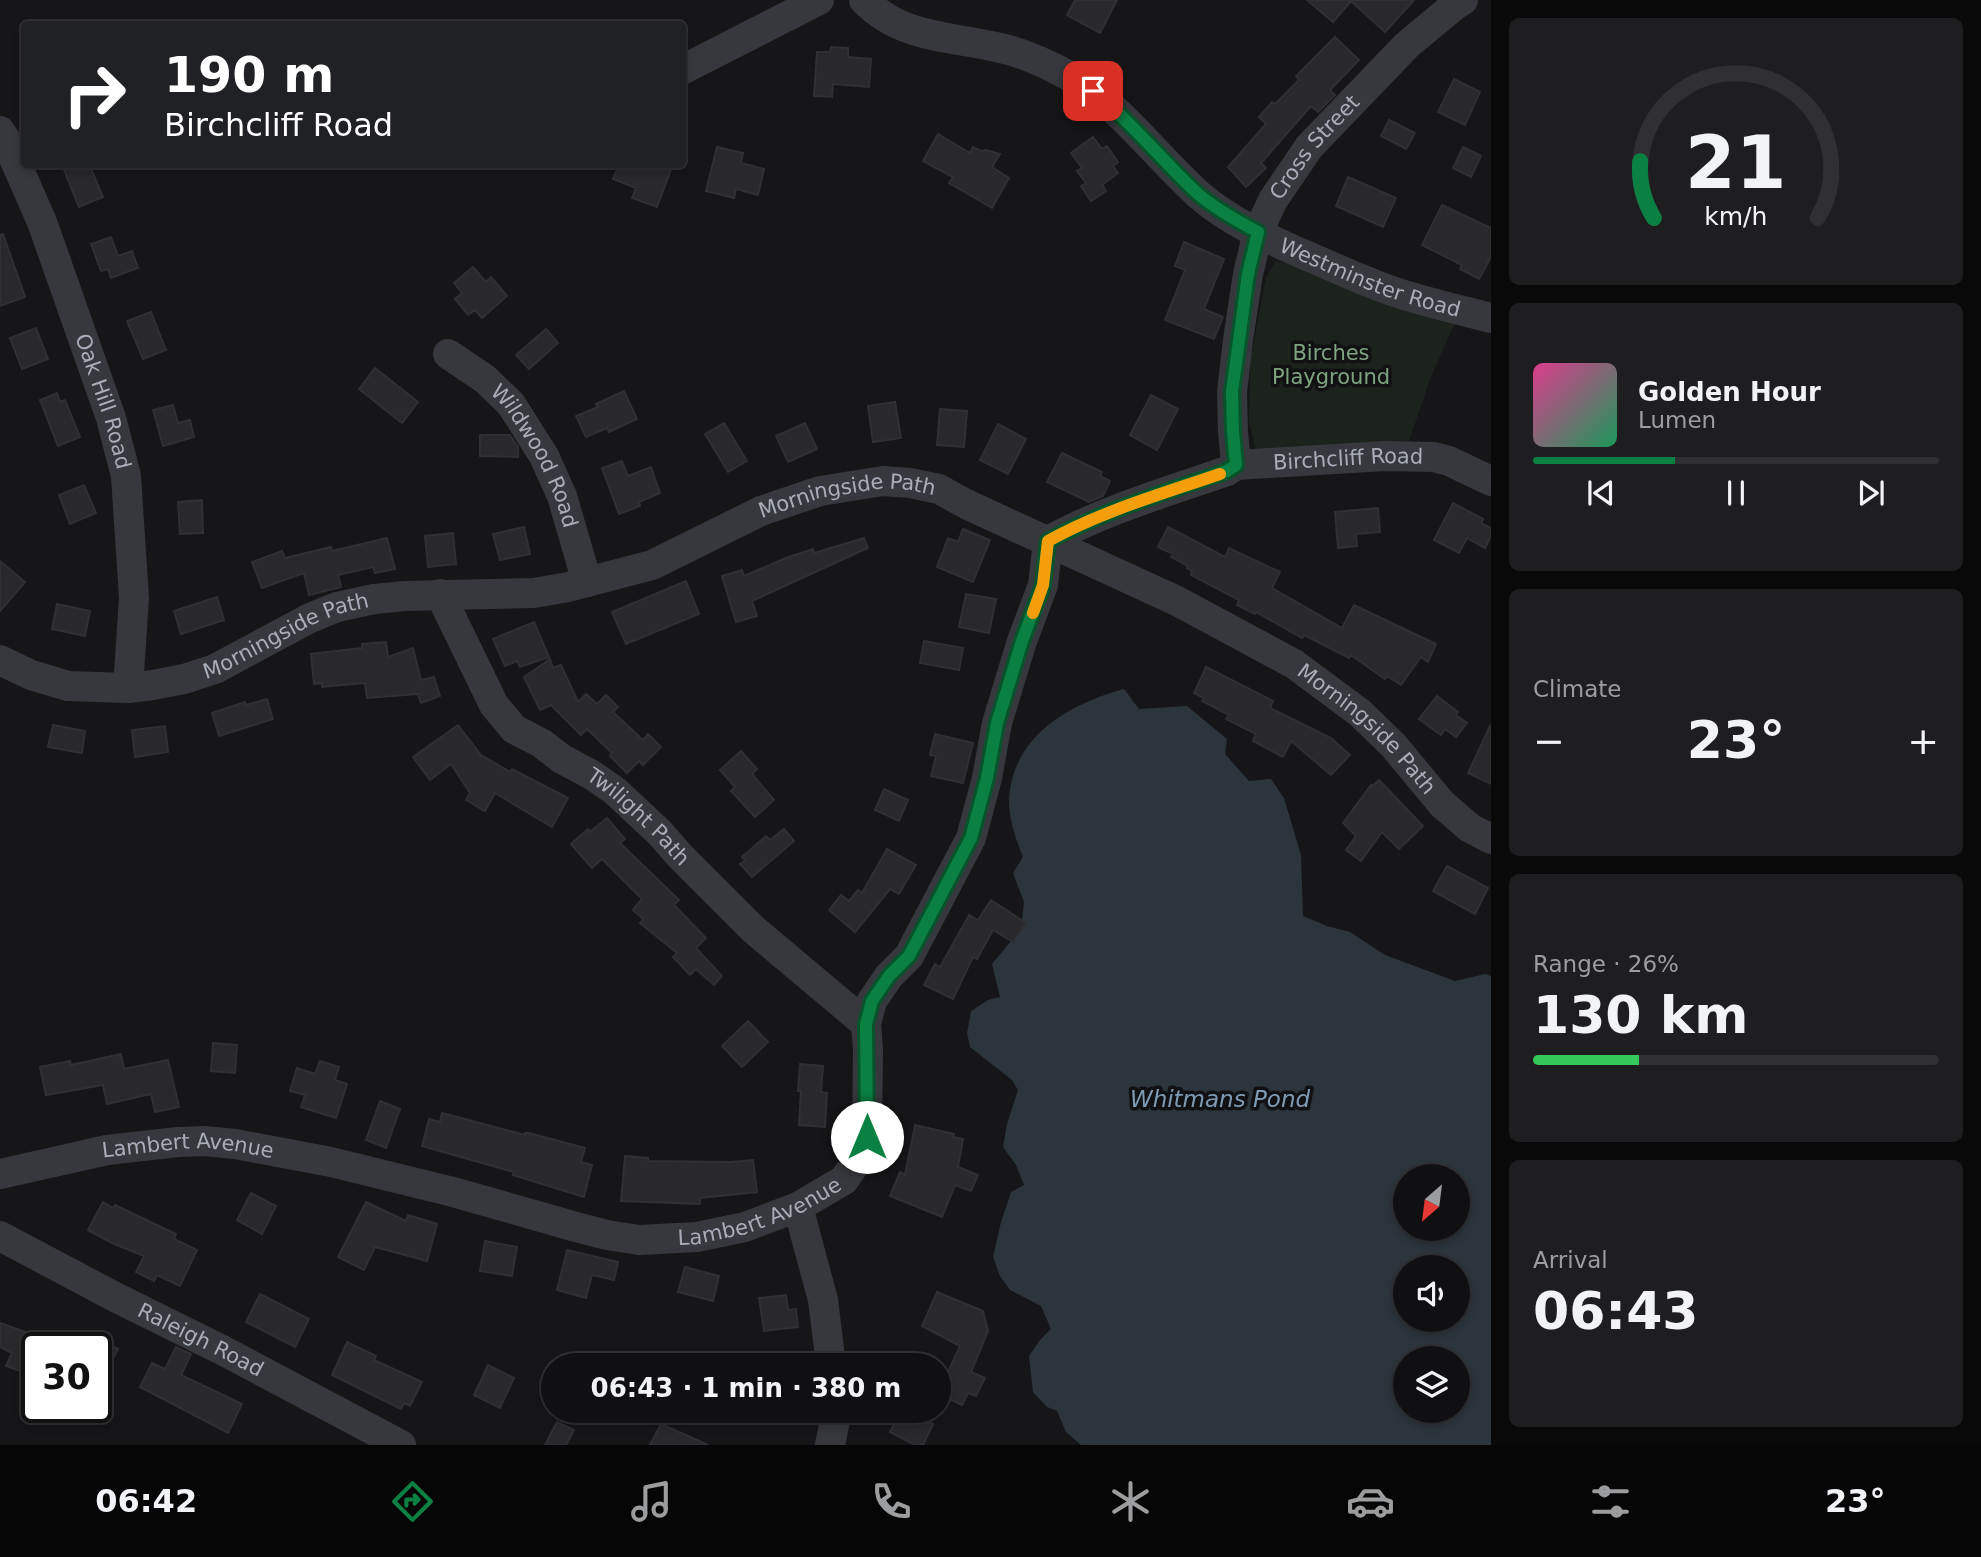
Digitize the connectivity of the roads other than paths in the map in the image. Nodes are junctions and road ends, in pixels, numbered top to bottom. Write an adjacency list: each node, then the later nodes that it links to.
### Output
1 (819, 0): 4 (street)
2 (864, 0): 6 (street, Westminster Road)
3 (1463, 0): 6 (street, Cross Street)
4 (686, 68)
5 (0, 131): 15 (street, Oak Hill Road)
6 (1258, 232): 7 (street, Westminster Road); 9 (street, Cross Street)
7 (1491, 318)
8 (448, 354): 12 (street, Wildwood Road)
9 (1236, 465): 10 (street, Birchcliff Road); 11 (street, Birchcliff Road)
10 (1491, 481)
11 (1048, 541): 12 (street, Morningside Path); 16 (street, Morningside Path); 17 (street, Lambert Avenue)
12 (587, 582): 13 (street, Morningside Path)
13 (440, 594): 15 (street, Morningside Path); 17 (street, Twilight Path)
14 (0, 660): 15 (street, Morningside Path)
15 (128, 688)
16 (1491, 839)
17 (866, 1024): 19 (street, Lambert Avenue)
18 (0, 1174): 19 (street, Lambert Avenue)
19 (797, 1207): 21 (street)
20 (0, 1236): 23 (street, Raleigh Road)
21 (830, 1353)
22 (834, 1423): 24 (street)
23 (401, 1445)
24 (830, 1445)

